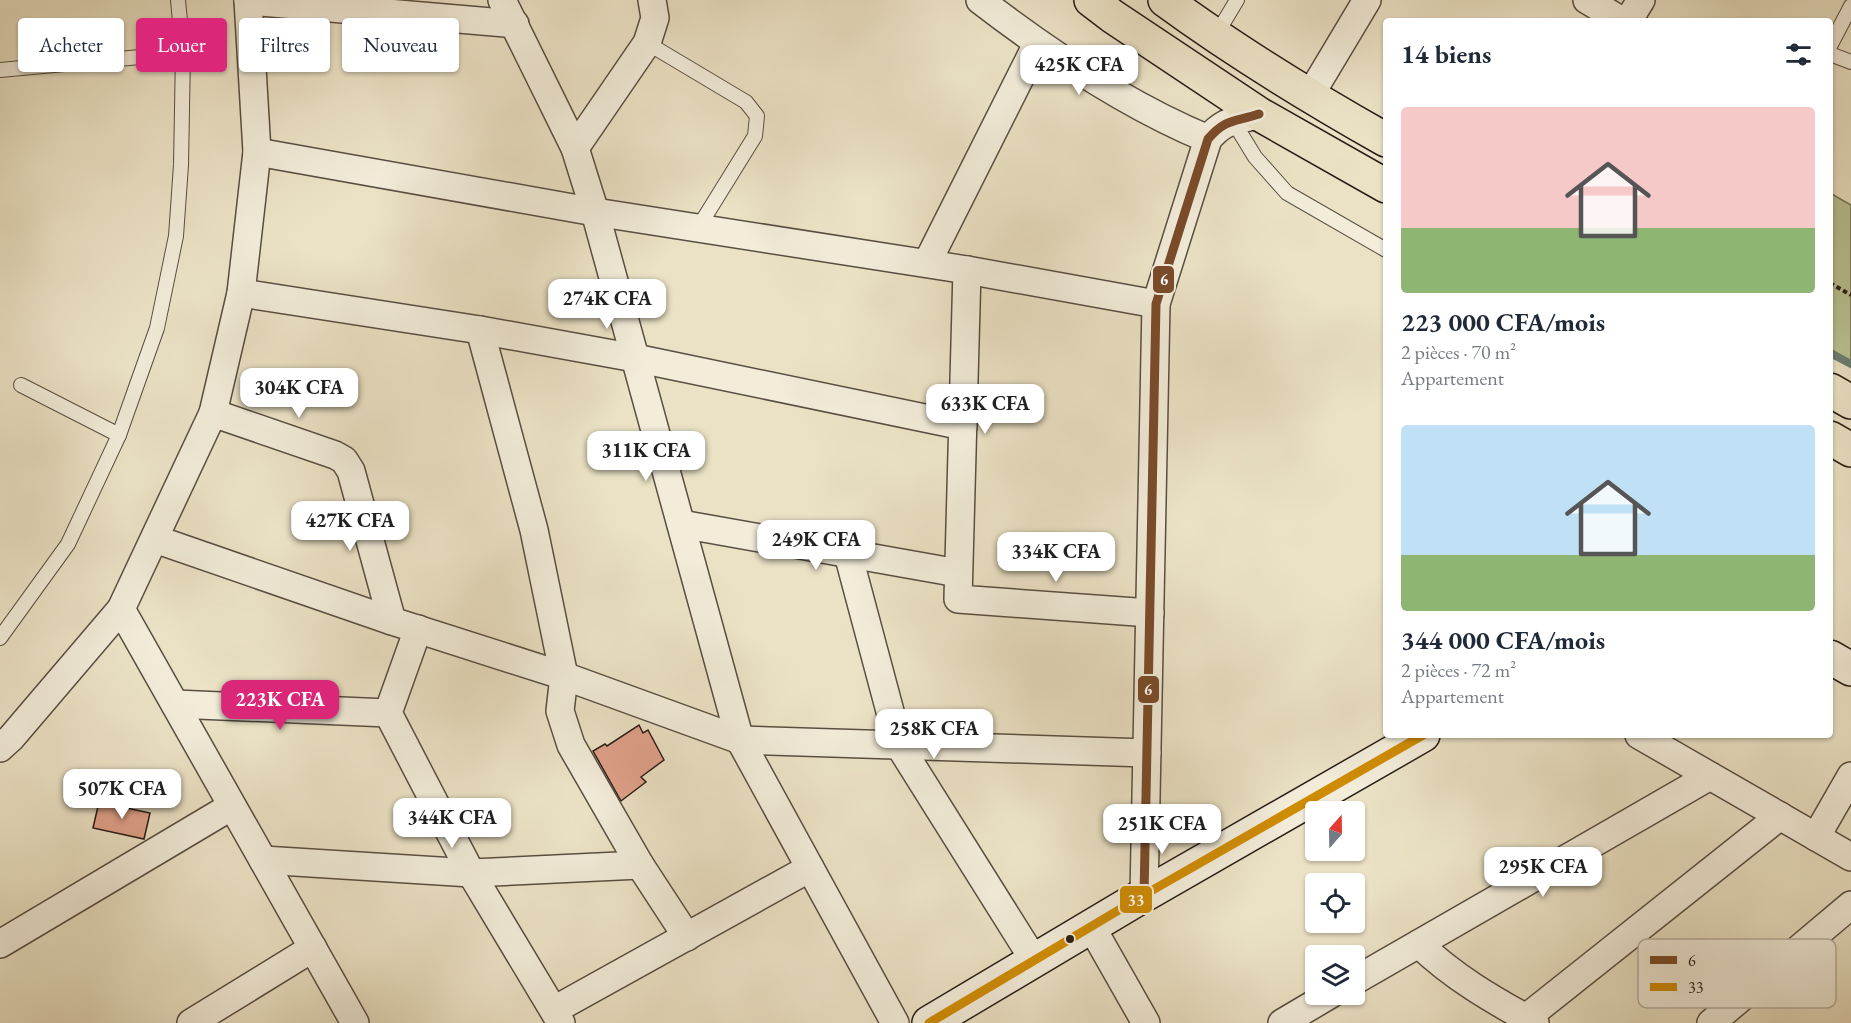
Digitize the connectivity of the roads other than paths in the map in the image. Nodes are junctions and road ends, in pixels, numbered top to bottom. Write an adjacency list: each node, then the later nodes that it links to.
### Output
1 (178, 0): 13 (lane)
2 (502, 0): 16 (street)
3 (652, 0): 19 (street)
4 (980, 0): 20 (street)
5 (1091, 0): 27 (highway)
6 (1165, 0): 17 (highway)
7 (1237, 0): 17 (lane)
8 (1367, 0): 26 (street)
9 (1587, 0): 14 (street)
10 (1641, 0): 15 (street)
11 (248, 1): 16 (street); 31 (street)
12 (1851, 6): 18 (lane)
13 (180, 18)
14 (1617, 18)
15 (1630, 18)
16 (515, 24): 30 (street)
17 (1215, 37): 26 (highway)
18 (1833, 40)
19 (647, 43): 30 (street); 34 (lane)
20 (1037, 44): 29 (street); 36 (street)
21 (1833, 55): 23 (lane)
22 (136, 57): 24 (lane)
23 (1851, 62)
24 (0, 69)
25 (183, 72): 47 (lane)
26 (1309, 97): 28 (highway)
27 (1246, 117): 29 (street); 32 (highway); 35 (lane)
28 (1383, 138)
29 (1208, 139): 39 (street)
30 (575, 148): 33 (street)
31 (257, 152): 33 (street); 38 (street)
32 (1383, 185)
33 (595, 212): 34 (street); 41 (street)
34 (698, 228): 36 (street)
35 (1383, 248)
36 (927, 263): 37 (street)
37 (967, 270): 39 (street); 46 (street)
38 (241, 293): 40 (street); 45 (street)
39 (1156, 304): 55 (street)
40 (480, 330): 41 (street); 61 (street)
41 (635, 358): 46 (street); 50 (street)
42 (21, 385): 47 (lane)
43 (1833, 392): 44 (highway)
44 (1851, 402)
45 (213, 412): 51 (street); 56 (street)
46 (963, 426): 53 (street)
47 (119, 435): 58 (lane)
48 (1833, 440): 49 (highway)
49 (1851, 450)
50 (681, 524): 52 (street); 66 (street)
51 (155, 539): 54 (street); 56 (street)
52 (848, 554): 53 (street); 67 (street)
53 (958, 573): 55 (street)
54 (121, 609): 62 (street); 68 (street)
55 (1150, 613): 69 (street)
56 (392, 621): 57 (street)
57 (418, 629): 61 (street); 63 (street)
58 (0, 638)
59 (1833, 659): 60 (street)
60 (1851, 669)
61 (564, 676): 66 (street); 77 (street)
62 (175, 704): 63 (street); 72 (street)
63 (388, 713): 79 (street)
64 (1418, 738): 80 (street)
65 (1644, 738): 70 (street)
66 (740, 740): 67 (street); 78 (street)
67 (898, 746): 69 (street); 88 (street)
68 (0, 748)
69 (1147, 753): 80 (street)
70 (1710, 776): 73 (street); 86 (street)
71 (1851, 776): 74 (street)
72 (232, 806): 76 (street); 85 (street)
73 (1780, 816): 74 (street); 95 (street)
74 (1816, 837): 75 (street)
75 (1851, 857)
76 (263, 860): 79 (street); 87 (street)
77 (640, 865): 79 (street); 83 (street)
78 (810, 868): 83 (street); 98 (street)
79 (471, 873): 92 (street)
80 (1144, 895): 82 (street)
81 (1851, 905): 84 (street)
82 (1091, 926): 88 (street); 99 (street)
83 (687, 937): 92 (street)
84 (1811, 939)
85 (0, 944)
86 (1419, 944): 89 (street); 95 (street)
87 (313, 948): 96 (street); 97 (street)
88 (1034, 960): 93 (street)
89 (1365, 975)
90 (1314, 1005): 94 (street)
91 (1729, 1008): 100 (street)
92 (557, 1017)
93 (946, 1019)
94 (1289, 1021)
95 (1531, 1021)
96 (191, 1023)
97 (355, 1023)
98 (894, 1023)
99 (1146, 1023)
100 (1711, 1023)

